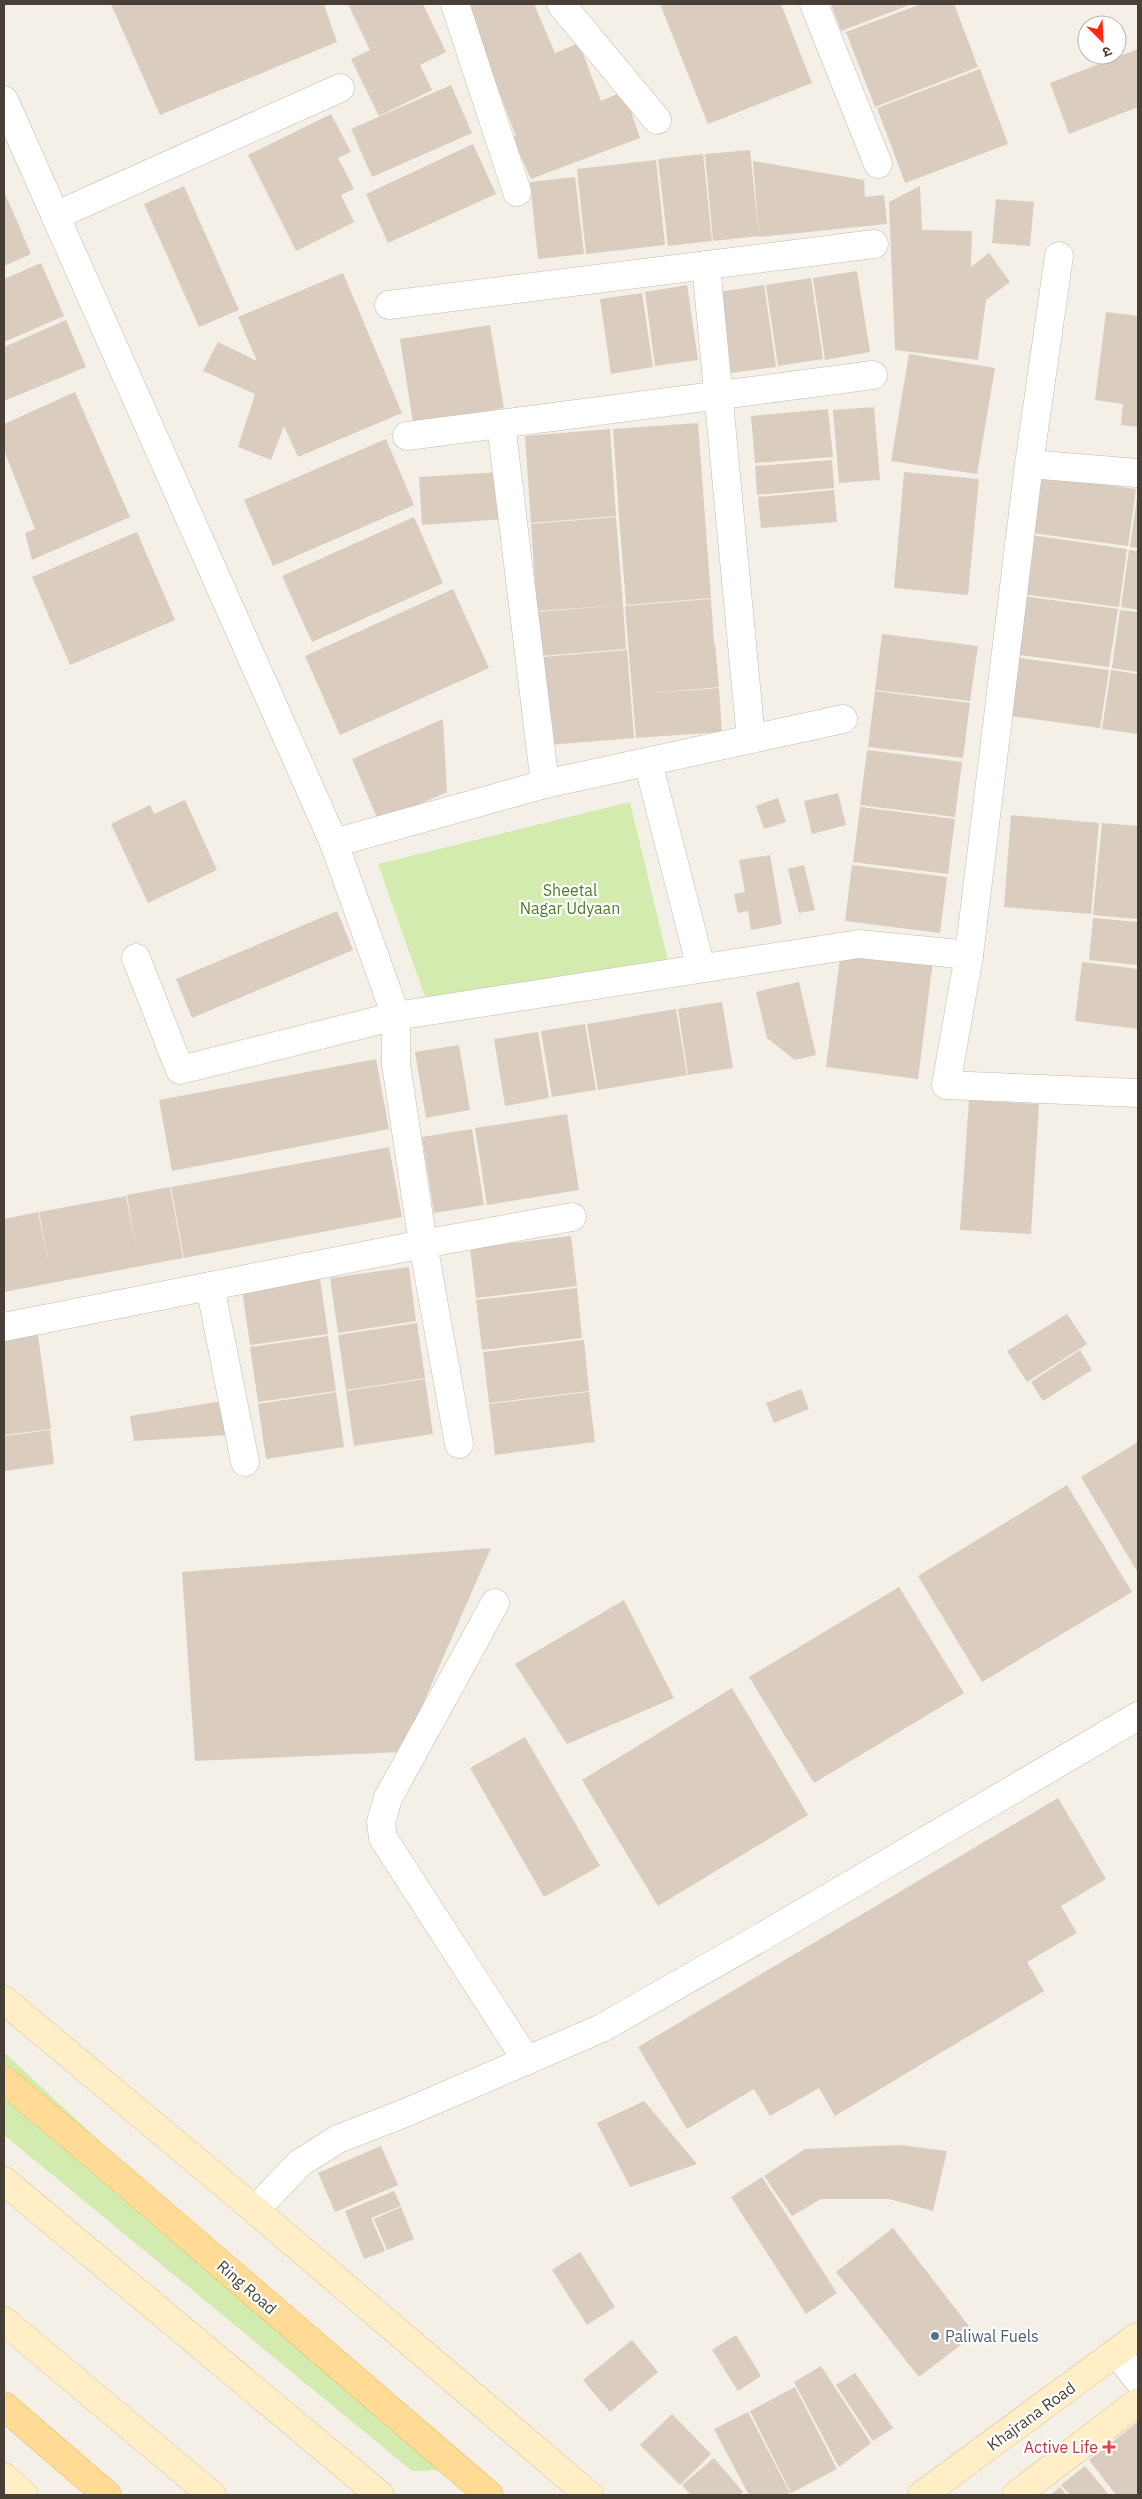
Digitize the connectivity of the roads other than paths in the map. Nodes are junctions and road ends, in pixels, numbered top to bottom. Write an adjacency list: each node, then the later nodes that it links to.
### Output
1 (455, 4): 8 (street)
2 (561, 4): 6 (street)
3 (814, 4): 7 (street)
4 (340, 88): 9 (street)
5 (4, 100): 9 (street)
6 (657, 120)
7 (878, 164)
8 (517, 192)
9 (55, 216): 24 (street)
10 (874, 244): 12 (street)
11 (1059, 256): 18 (street)
12 (706, 264): 13 (street); 15 (street)
13 (389, 305)
14 (873, 374): 15 (street)
15 (718, 395): 16 (street); 21 (street)
16 (501, 424): 17 (street); 23 (street)
17 (407, 436)
18 (1029, 464): 19 (street); 25 (street)
19 (1138, 473)
20 (843, 719): 21 (street)
21 (752, 739): 22 (street)
22 (648, 762): 23 (street); 27 (street)
23 (545, 784): 24 (street)
24 (334, 844): 28 (street)
25 (969, 955): 27 (street); 29 (street)
26 (136, 958): 28 (street)
27 (701, 968): 28 (street)
28 (396, 1016): 31 (street)
29 (1138, 1093)
30 (572, 1217): 31 (street)
31 (423, 1244): 32 (street); 34 (street)
32 (210, 1286): 33 (street); 35 (street)
33 (4, 1327)
34 (459, 1444)
35 (245, 1462)
36 (494, 1603): 39 (street)
37 (1138, 1716): 39 (street)
38 (4, 2000): 42 (main road)
39 (526, 2060): 42 (street)
40 (4, 2080): 54 (main road, Ring Road)
41 (4, 2181): 53 (main road)
42 (255, 2210): 55 (main road)
43 (4, 2321): 52 (main road)
44 (1138, 2336): 45 (main road, Khajrana Road)
45 (1117, 2353): 46 (street); 56 (main road, Khajrana Road)
46 (1138, 2380)
47 (1138, 2402): 57 (main road)
48 (4, 2406): 51 (main road)
49 (4, 2477): 50 (main road)
50 (24, 2495)
51 (108, 2495)
52 (212, 2495)
53 (380, 2495)
54 (489, 2495)
55 (589, 2495)
56 (922, 2495)
57 (1016, 2495)

